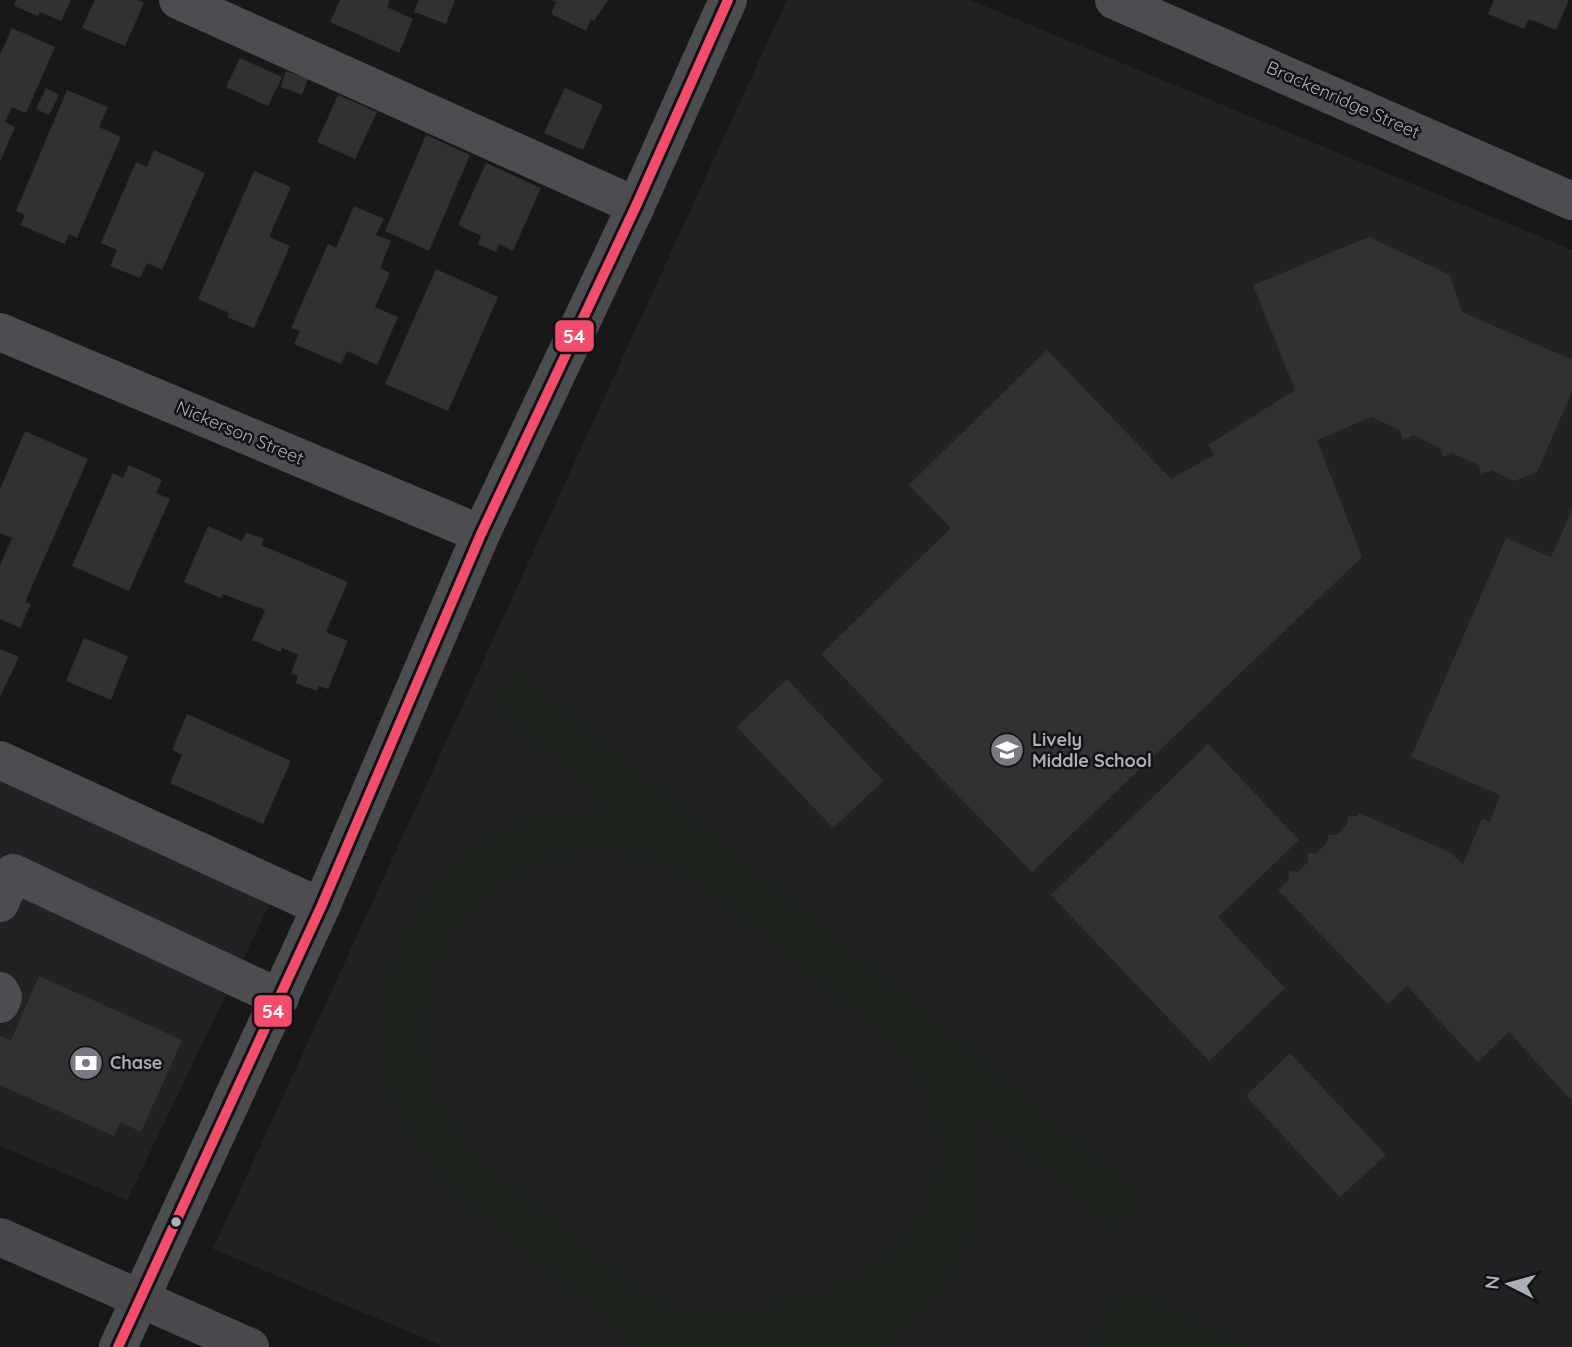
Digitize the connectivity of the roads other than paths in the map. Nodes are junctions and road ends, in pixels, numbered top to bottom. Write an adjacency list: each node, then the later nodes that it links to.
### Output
1 (178, 0): 5 (street)
2 (728, 0): 5 (street)
3 (1132, 4): 4 (street, Brackenridge Street)
4 (1572, 201)
5 (636, 206): 7 (street)
6 (0, 332): 7 (street, Nickerson Street)
7 (481, 534): 10 (street)
8 (0, 760): 10 (street)
9 (0, 903): 12 (street)
10 (321, 907): 12 (street)
11 (0, 991): 13 (street)
12 (280, 998): 15 (street)
13 (0, 1004)
14 (0, 1237): 15 (main road)
15 (140, 1299): 16 (street); 17 (main road)
16 (118, 1347)
17 (248, 1347)

